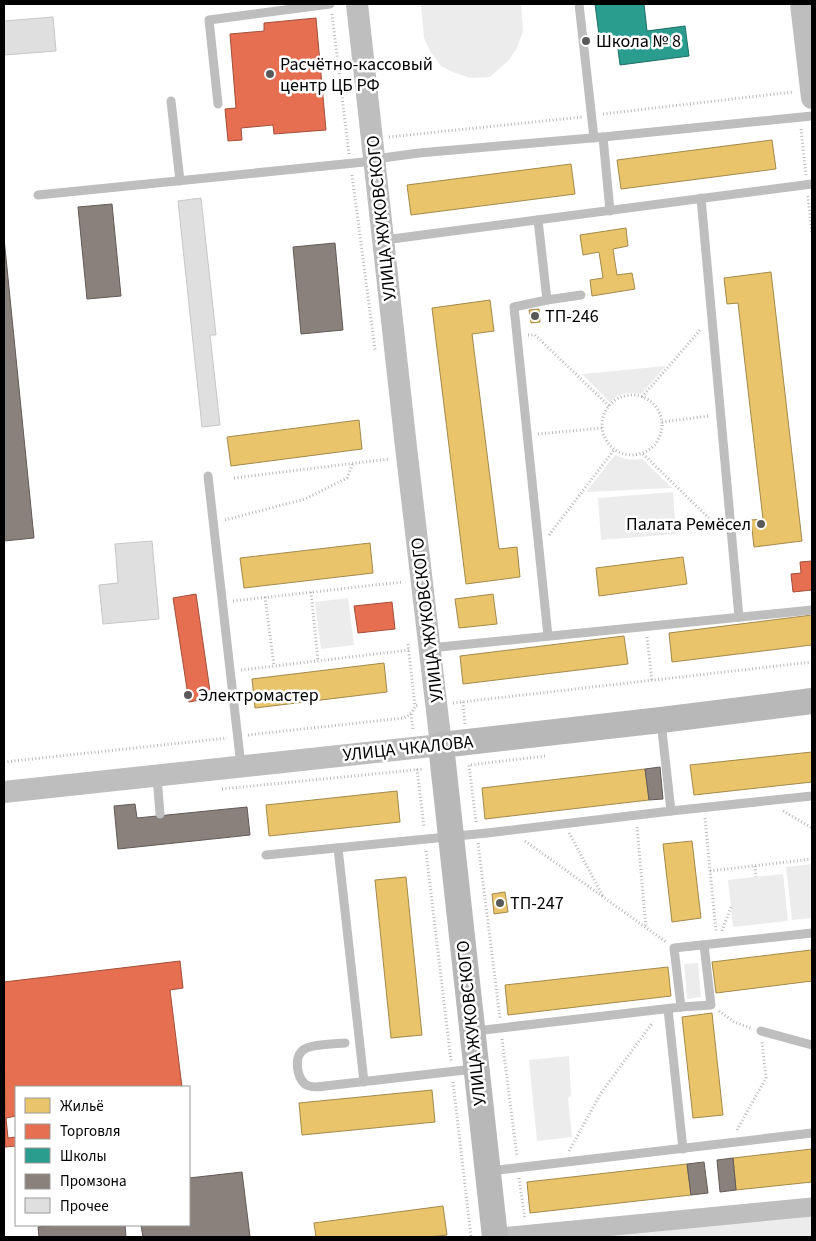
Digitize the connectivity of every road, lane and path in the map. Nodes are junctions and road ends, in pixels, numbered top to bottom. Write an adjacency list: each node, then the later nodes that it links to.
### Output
1 (357, 4): 10 (street, УЛИЦА ЖУКОВСКОГО)
2 (579, 4): 9 (lane)
3 (331, 8): 7 (lane); 11 (path)
4 (805, 11): 5 (street)
5 (812, 98)
6 (171, 101): 12 (lane)
7 (218, 104)
8 (812, 116): 9 (lane)
9 (599, 137): 10 (lane); 16 (lane)
10 (374, 160): 11 (lane); 18 (street, УЛИЦА ЖУКОВСКОГО)
11 (350, 163): 12 (lane); 19 (path)
12 (180, 181): 14 (lane)
13 (812, 184): 15 (lane)
14 (38, 195)
15 (700, 198): 16 (lane); 22 (lane)
16 (610, 211): 17 (lane)
17 (538, 220): 18 (lane); 21 (lane)
18 (383, 240): 47 (street, УЛИЦА ЖУКОВСКОГО)
19 (365, 277)
20 (581, 295): 21 (lane)
21 (547, 300): 23 (lane)
22 (712, 317): 24 (path); 26 (lane)
23 (517, 336): 25 (path); 29 (lane)
24 (642, 397): 25 (path); 27 (path)
25 (609, 406): 28 (path)
26 (721, 415): 27 (path); 37 (lane)
27 (662, 422): 31 (path)
28 (602, 428): 29 (path); 30 (path)
29 (527, 434): 38 (lane)
30 (614, 450): 31 (path); 38 (path)
31 (643, 454): 37 (path)
32 (389, 459): 33 (path)
33 (353, 463): 35 (path); 36 (path)
34 (208, 476): 42 (lane)
35 (234, 478)
36 (224, 521)
37 (732, 540): 44 (lane)
38 (539, 548): 46 (lane)
39 (402, 582): 40 (path)
40 (311, 592): 41 (path); 48 (path)
41 (265, 597): 42 (path); 50 (path)
42 (222, 602): 51 (lane)
43 (812, 610): 44 (lane)
44 (739, 617): 45 (lane)
45 (646, 626): 46 (lane); 52 (path)
46 (548, 636): 47 (lane)
47 (420, 649): 48 (path); 57 (street, УЛИЦА ЖУКОВСКОГО)
48 (318, 661): 50 (path)
49 (812, 662): 52 (path)
50 (274, 666): 51 (path)
51 (230, 672): 60 (lane)
52 (652, 681): 54 (path)
53 (812, 701): 56 (main road, УЛИЦА ЧКАЛОВА)
54 (463, 702)
55 (411, 714): 58 (path)
56 (661, 720): 57 (main road, УЛИЦА ЧКАЛОВА); 66 (lane)
57 (441, 745): 58 (street, УЛИЦА ЧКАЛОВА); 73 (main road, УЛИЦА ЖУКОВСКОГО)
58 (415, 748): 60 (street, УЛИЦА ЧКАЛОВА); 74 (path)
59 (469, 765): 72 (path)
60 (241, 767): 61 (street, УЛИЦА ЧКАЛОВА)
61 (156, 776): 62 (street, УЛИЦА ЧКАЛОВА); 67 (lane)
62 (4, 792)
63 (812, 796): 64 (lane)
64 (765, 801): 65 (lane); 70 (path)
65 (704, 808): 66 (lane); 79 (path)
66 (671, 811): 68 (lane)
67 (160, 814)
68 (636, 815): 69 (lane); 83 (path)
69 (564, 824): 71 (lane); 81 (path)
70 (812, 828)
71 (510, 830): 72 (lane); 81 (path)
72 (477, 833): 73 (lane); 91 (path)
73 (451, 836): 74 (lane); 93 (main road, УЛИЦА ЖУКОВСКОГО)
74 (425, 838): 75 (lane); 96 (path)
75 (338, 848): 76 (lane); 97 (lane)
76 (266, 856)
77 (812, 859): 78 (path)
78 (755, 866): 79 (path); 80 (path)
79 (710, 871): 85 (path)
80 (756, 877)
81 (604, 898): 83 (path)
82 (731, 907): 85 (path)
83 (646, 928): 87 (path)
84 (812, 933): 85 (lane)
85 (717, 944): 86 (lane)
86 (704, 945): 87 (lane); 88 (lane)
87 (674, 948): 89 (lane)
88 (711, 1005): 89 (lane); 92 (path)
89 (681, 1007): 90 (lane)
90 (665, 1009): 91 (lane); 100 (lane); 101 (path)
91 (501, 1028): 93 (lane); 102 (path)
92 (761, 1031): 95 (lane); 99 (path)
93 (472, 1032): 96 (main road, УЛИЦА ЖУКОВСКОГО)
94 (345, 1043): 97 (lane)
95 (812, 1045)
96 (464, 1070): 97 (lane); 103 (main road, УЛИЦА ЖУКОВСКОГО); 106 (path)
97 (364, 1082)
98 (812, 1133): 99 (lane)
99 (730, 1143): 100 (lane)
100 (683, 1149): 101 (lane)
101 (556, 1164): 102 (lane)
102 (518, 1168): 103 (lane); 105 (path)
103 (488, 1171): 107 (main road, УЛИЦА ЖУКОВСКОГО)
104 (812, 1207): 108 (street)
105 (526, 1224)
106 (471, 1237)
107 (495, 1237)
108 (502, 1237)

